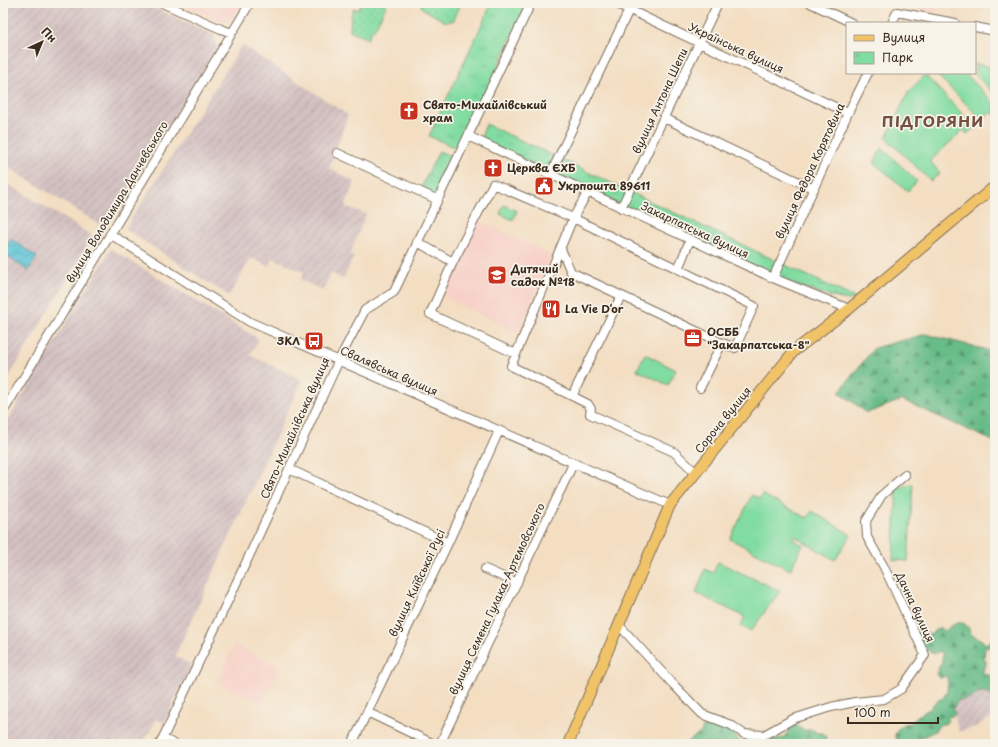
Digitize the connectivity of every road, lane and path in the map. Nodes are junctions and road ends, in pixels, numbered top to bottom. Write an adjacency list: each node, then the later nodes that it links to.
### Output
1 (162, 3): 13 (street)
2 (250, 3): 13 (street, вулиця Володимира Данчевського)
3 (532, 3): 18 (street, Свято-Михайлівська вулиця)
4 (615, 3): 7 (street, Українська вулиця)
5 (718, 3): 14 (street, вулиця Антона Шепи)
6 (810, 3): 8 (street)
7 (629, 10): 14 (street, Українська вулиця); 20 (street)
8 (850, 22)
9 (892, 22): 10 (street)
10 (950, 22)
11 (976, 27): 12 (street)
12 (995, 31)
13 (232, 33): 27 (street, вулиця Володимира Данчевського)
14 (699, 43): 16 (street, Українська вулиця); 17 (street, вулиця Антона Шепи)
15 (868, 74): 16 (street, вулиця Федора Корятовича)
16 (848, 113): 22 (street, вулиця Федора Корятовича)
17 (664, 118): 22 (street); 25 (street, вулиця Антона Шепи)
18 (468, 136): 20 (street, Закарпатська вулиця); 24 (street, Свято-Михайлівська вулиця)
19 (337, 153): 24 (street)
20 (550, 175): 23 (street, Закарпатська вулиця)
21 (995, 186): 35 (main road, Сороча вулиця)
22 (814, 190): 33 (street, вулиця Федора Корятовича)
23 (588, 192): 25 (street, Закарпатська вулиця); 26 (street)
24 (438, 200): 29 (street, Свято-Михайлівська вулиця)
25 (621, 208): 28 (street, Закарпатська вулиця)
26 (574, 218): 30 (street); 31 (street); 32 (street)
27 (110, 234): 38 (street, Свалявська вулиця); 41 (street, вулиця Володимира Данчевського)
28 (690, 240): 32 (street); 33 (street, Закарпатська вулиця)
29 (417, 242): 31 (street); 38 (street, Свято-Михайлівська вулиця)
30 (560, 249): 34 (street); 37 (street)
31 (453, 262): 37 (street)
32 (678, 269): 36 (street)
33 (773, 278): 35 (street, Закарпатська вулиця)
34 (621, 296): 36 (street); 40 (street)
35 (849, 309): 45 (main road, Сороча вулиця)
36 (722, 343): 39 (street)
37 (516, 354): 40 (street)
38 (338, 361): 42 (street, Свалявська вулиця); 44 (street, Свято-Михайлівська вулиця)
39 (700, 388)
40 (573, 396): 45 (street)
41 (3, 412)
42 (499, 431): 43 (street, Свалявська вулиця); 48 (street, вулиця Київської Русі)
43 (574, 464): 47 (street, Свалявська вулиця); 50 (street, вулиця Семена Гулака-Артемовського)
44 (289, 469): 48 (street); 53 (street, Свято-Михайлівська вулиця)
45 (696, 473): 47 (main road, Сороча вулиця)
46 (905, 475): 51 (street, Дачна вулиця)
47 (670, 505): 51 (main road, Сороча вулиця)
48 (448, 543): 52 (street, вулиця Київської Русі)
49 (485, 569): 50 (street)
50 (517, 583): 57 (street, вулиця Семена Гулака-Артемовського)
51 (619, 625): 58 (main road, Сороча вулиця)
52 (367, 712): 55 (street, вулиця Київської Русі); 56 (street)
53 (161, 741): 54 (street)
54 (175, 744)
55 (352, 744)
56 (434, 744)
57 (440, 744)
58 (568, 744)

